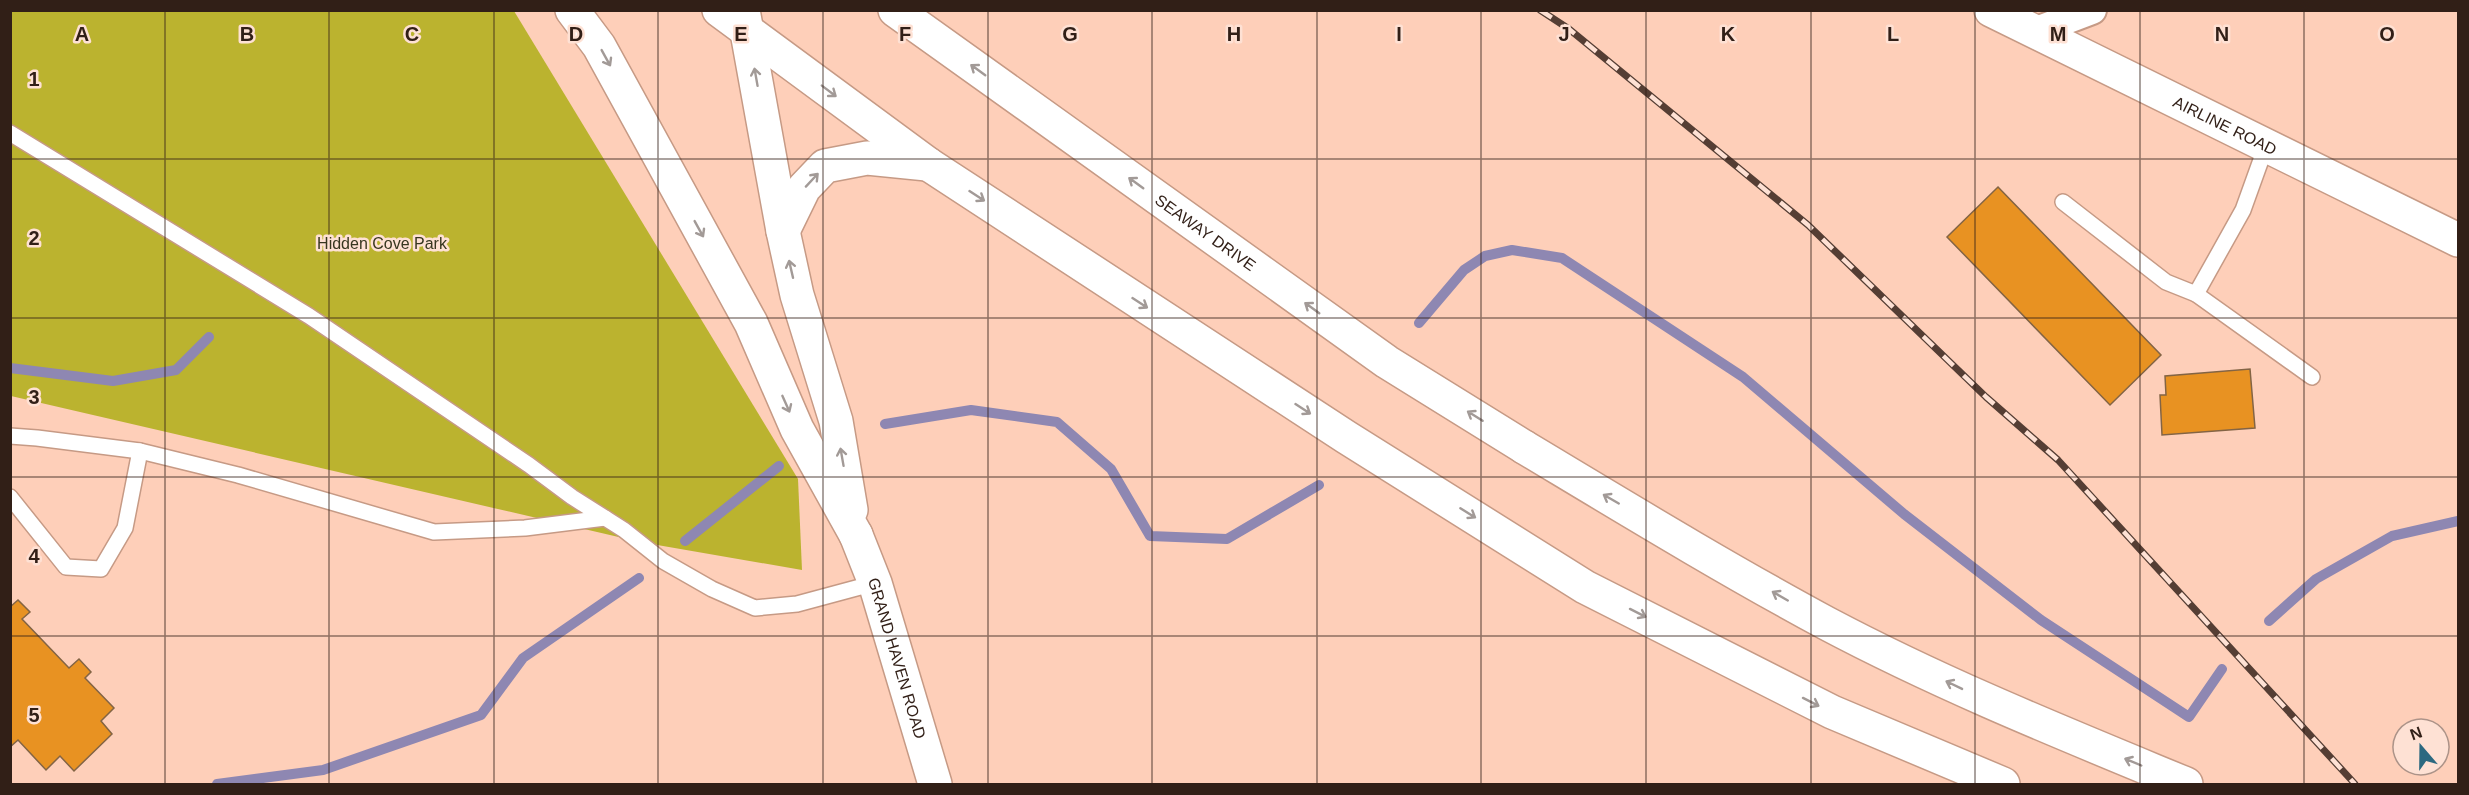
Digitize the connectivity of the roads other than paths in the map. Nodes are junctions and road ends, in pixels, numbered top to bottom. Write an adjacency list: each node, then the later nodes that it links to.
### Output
1 (572, 10): 20 (main road, one-way to 20)
2 (719, 10): 6 (main road)
3 (895, 10): 24 (main road, SEAWAY DRIVE, one-way to 3)
4 (1991, 10): 7 (main road, AIRLINE ROAD)
5 (2092, 10): 7 (street)
6 (746, 21): 10 (main road, one-way to 10); 12 (main road, one-way to 6)
7 (2034, 32): 9 (main road, AIRLINE ROAD)
8 (10, 133): 19 (lane)
9 (2266, 146): 13 (main road, AIRLINE ROAD); 14 (lane)
10 (928, 164): 12 (main road, one-way to 10); 23 (main road, one-way to 23)
11 (2063, 202): 14 (lane)
12 (783, 231): 20 (main road, one-way to 12)
13 (2458, 240)
14 (2196, 294): 15 (lane)
15 (2312, 377)
16 (10, 436): 17 (lane)
17 (140, 451): 18 (lane); 19 (lane)
18 (10, 497)
19 (605, 518): 21 (lane)
20 (856, 535): 21 (main road, GRAND HAVEN ROAD)
21 (875, 583): 22 (main road, GRAND HAVEN ROAD)
22 (935, 784)
23 (2003, 784)
24 (2187, 784)

